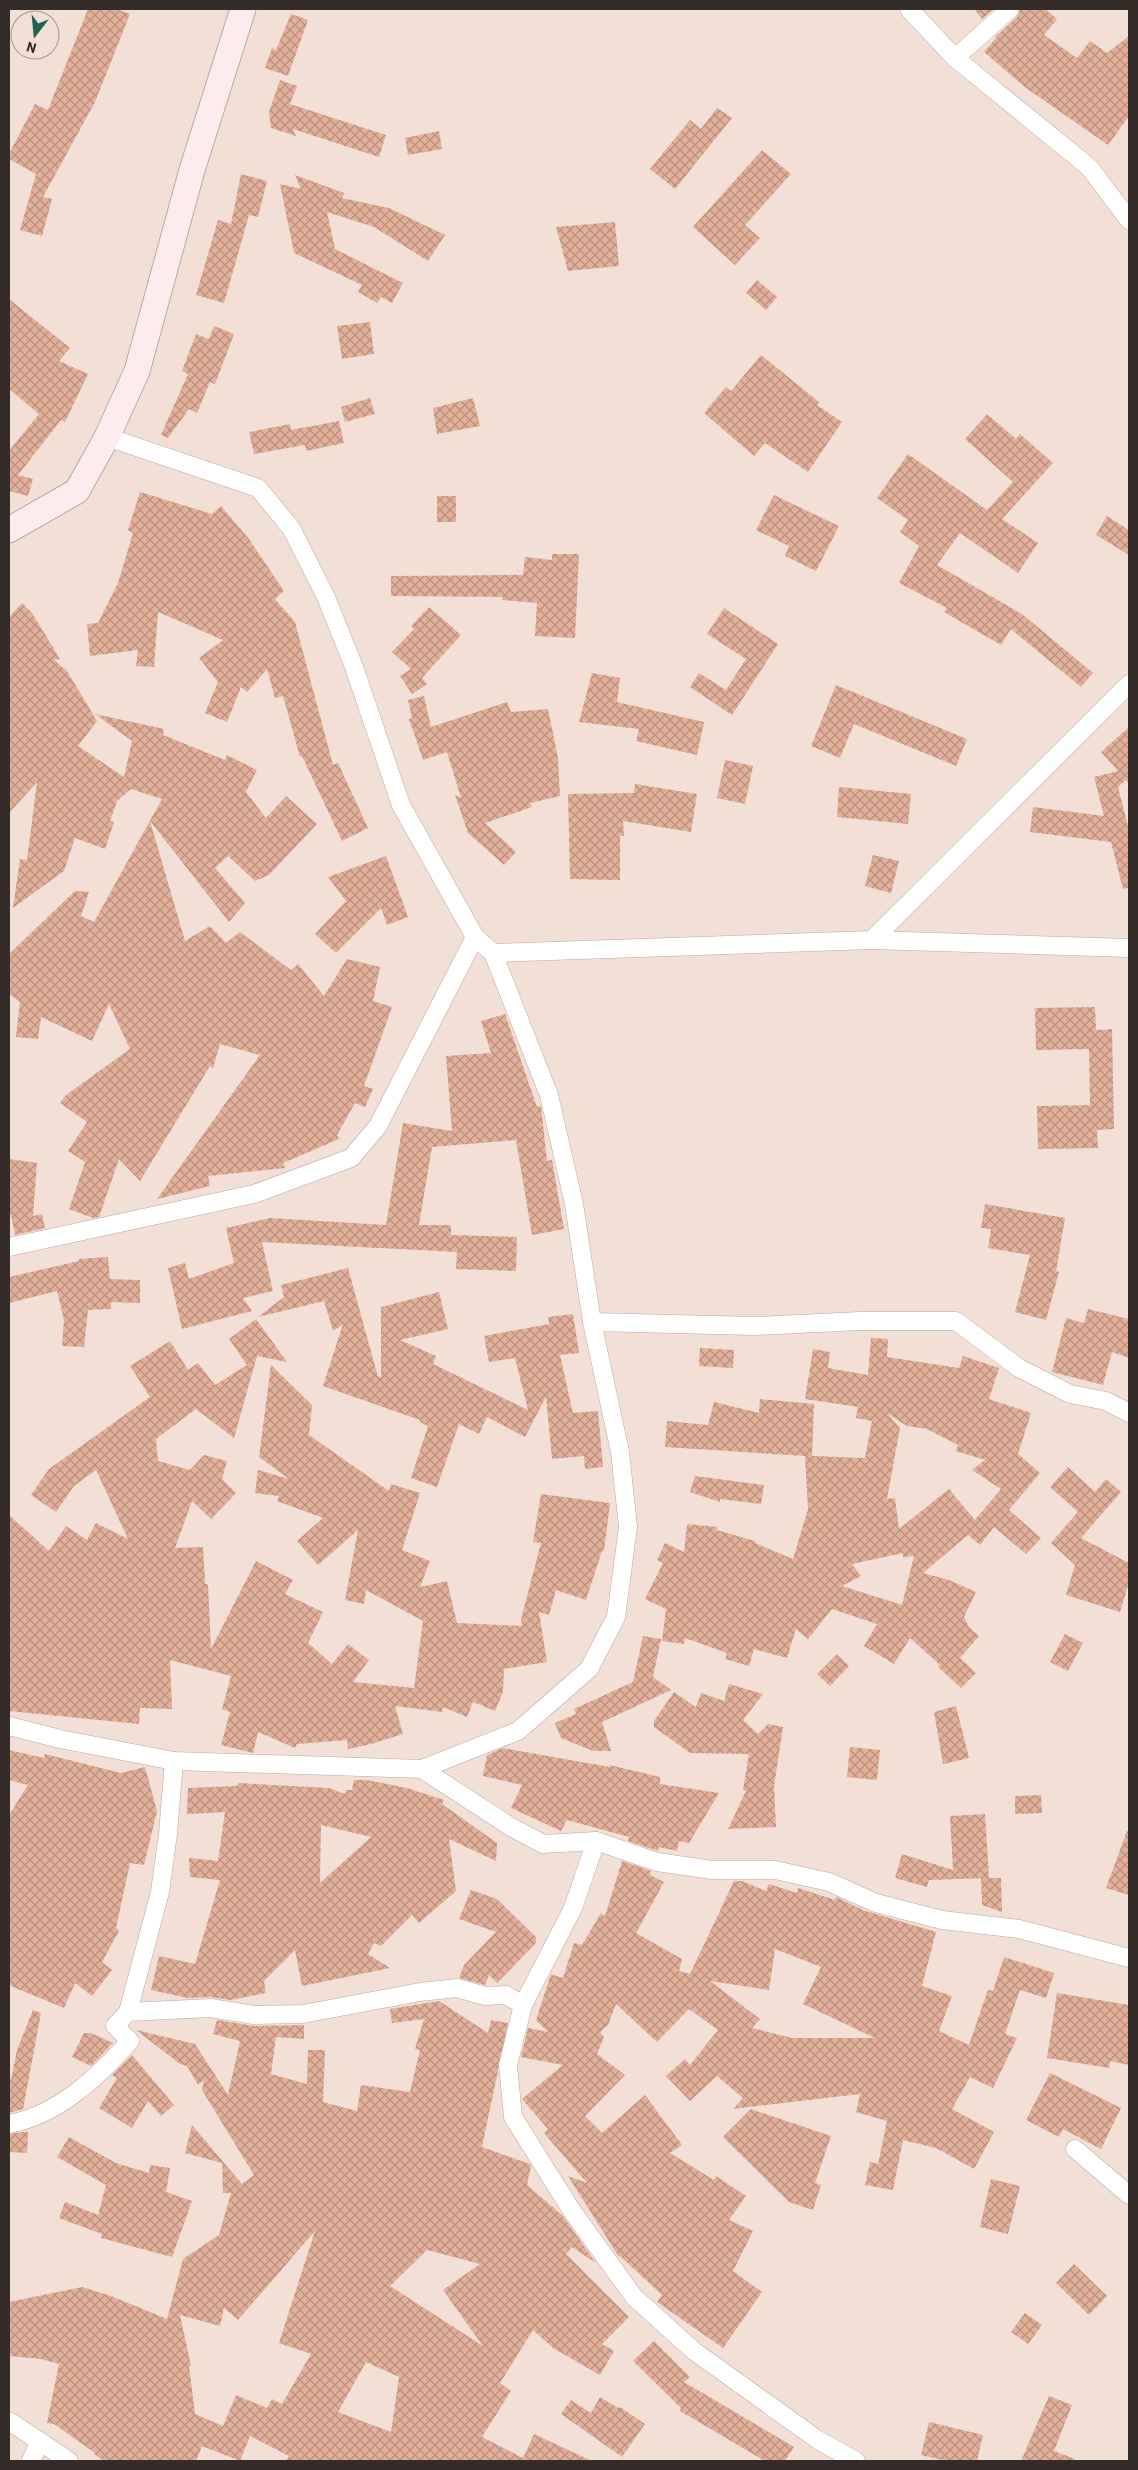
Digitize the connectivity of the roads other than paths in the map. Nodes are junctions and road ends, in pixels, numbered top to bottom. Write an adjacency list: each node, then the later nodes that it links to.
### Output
1 (243, 9): 6 (street)
2 (909, 9): 4 (street)
3 (1010, 9): 4 (street)
4 (955, 58): 5 (street)
5 (1129, 220)
6 (107, 437): 7 (street); 9 (street)
7 (9, 530)
8 (1129, 684): 10 (street)
9 (475, 937): 12 (street); 13 (street)
10 (872, 940): 11 (street); 12 (street)
11 (1129, 948)
12 (493, 954): 14 (street)
13 (9, 1247)
14 (592, 1322): 15 (street); 18 (street)
15 (1129, 1412)
16 (9, 1726): 17 (street)
17 (174, 1761): 18 (street); 22 (street)
18 (422, 1769): 19 (street)
19 (596, 1841): 20 (street); 21 (street)
20 (1129, 1958)
21 (523, 2005): 22 (street); 30 (street)
22 (128, 2012): 23 (street)
23 (9, 2124)
24 (1075, 2149): 25 (street)
25 (1129, 2195)
26 (9, 2420): 27 (street)
27 (40, 2441): 28 (street); 29 (street)
28 (31, 2461)
29 (69, 2461)
30 (856, 2461)

